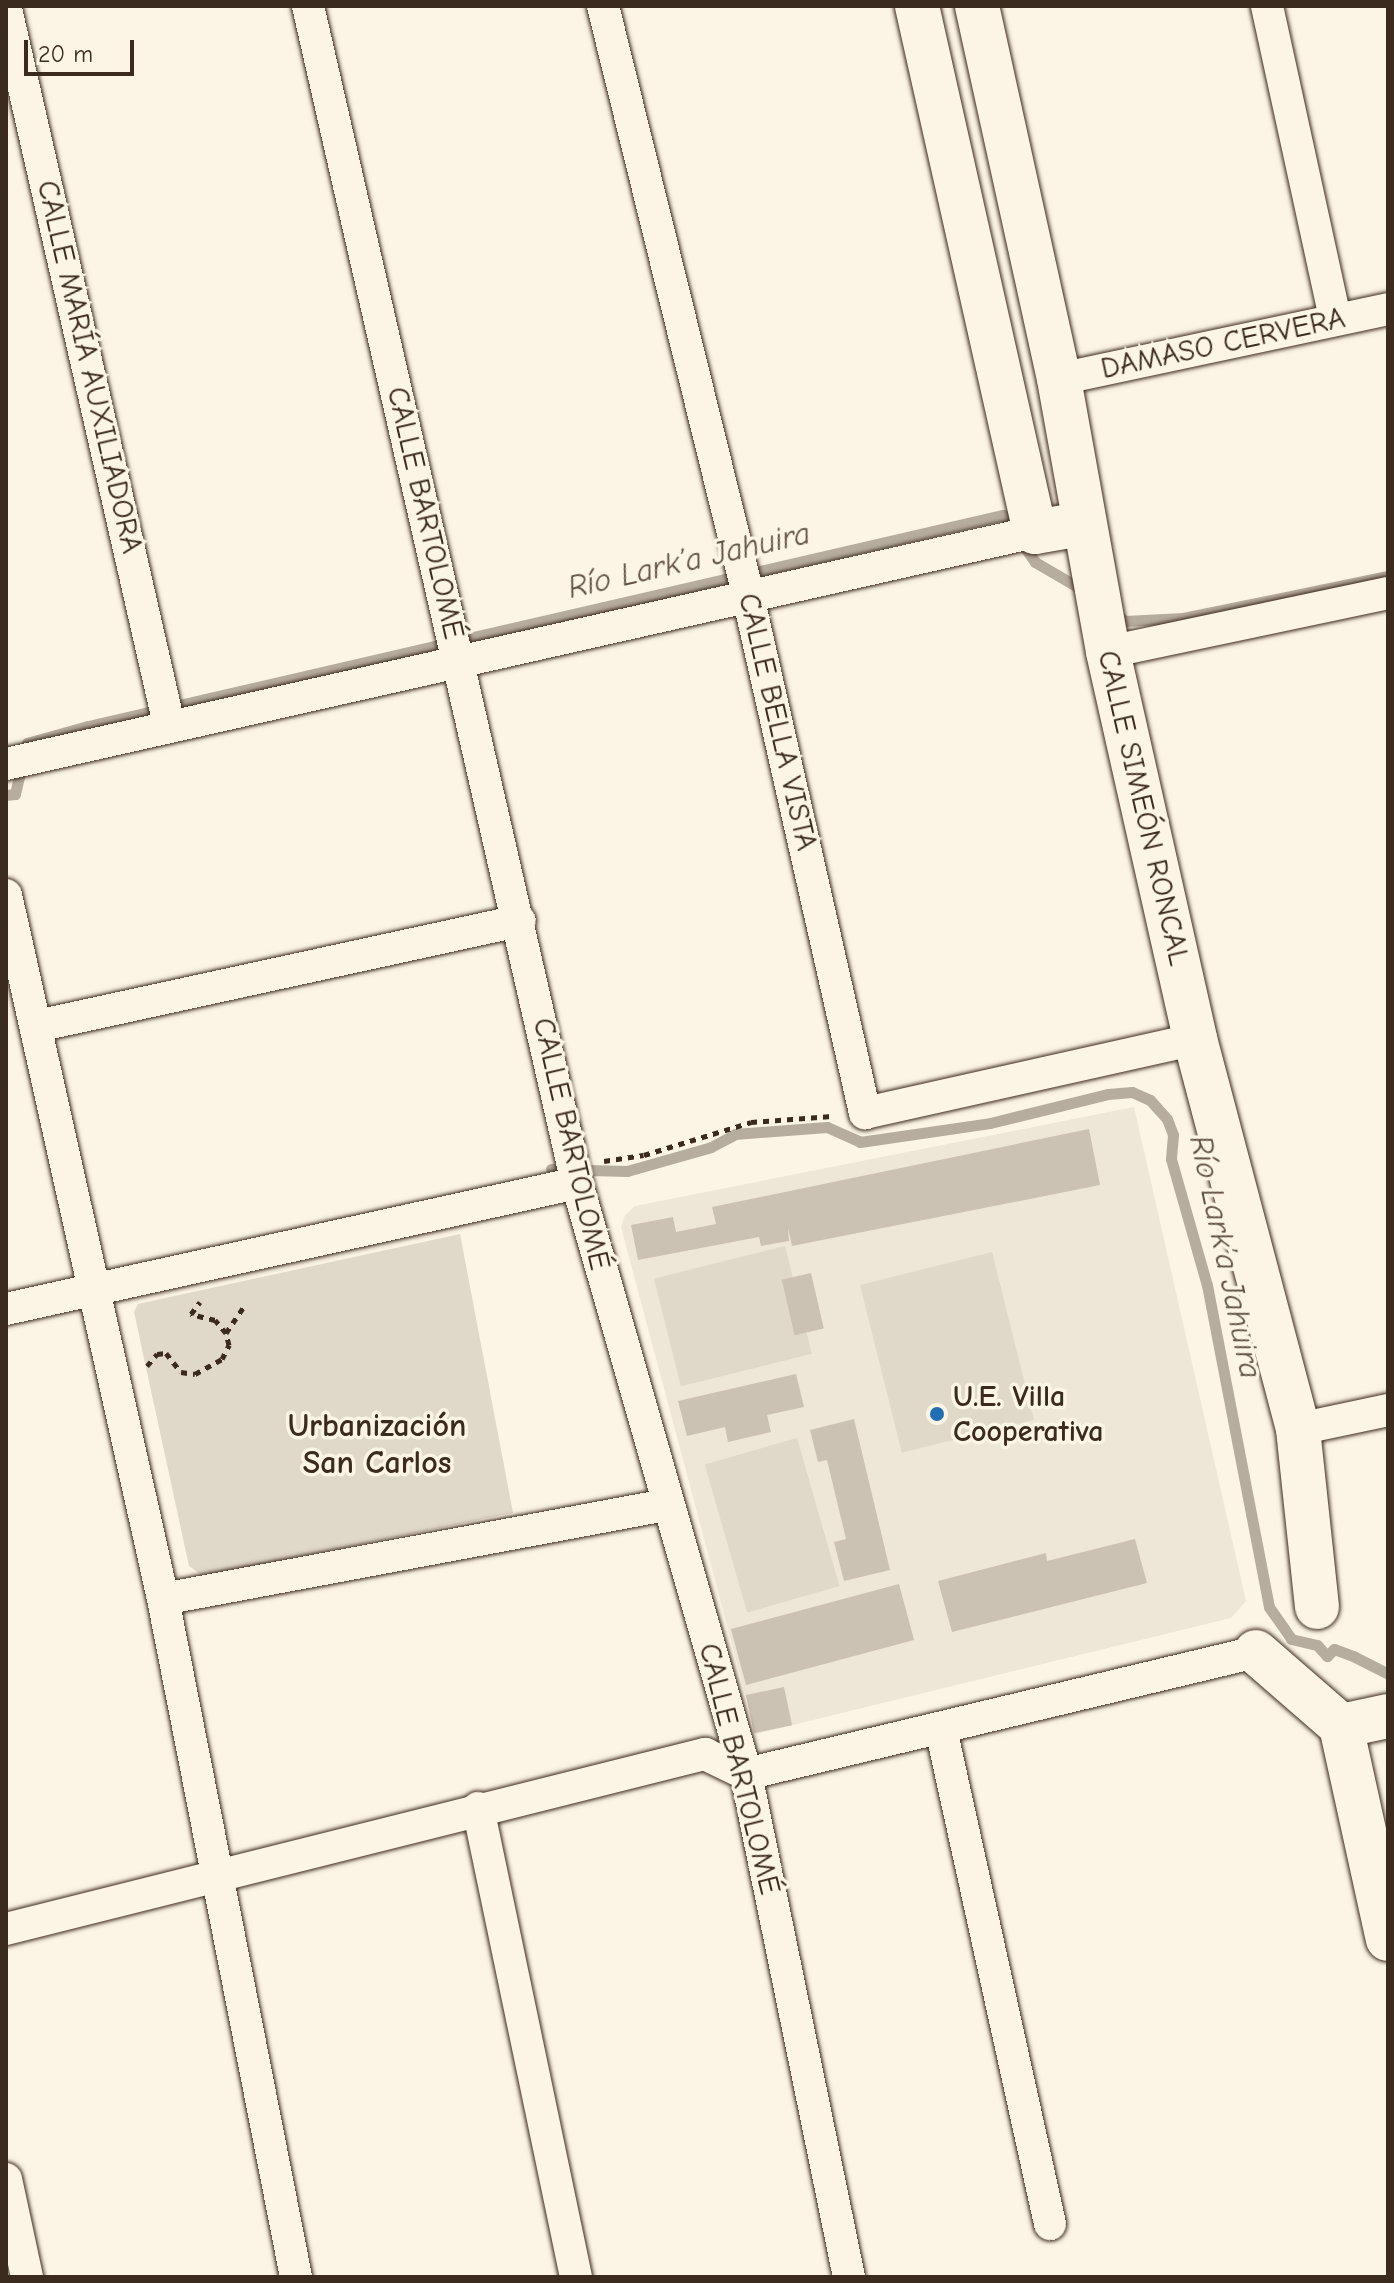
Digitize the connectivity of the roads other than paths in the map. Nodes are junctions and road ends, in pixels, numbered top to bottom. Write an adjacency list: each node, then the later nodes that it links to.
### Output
1 (308, 6): 15 (street, CALLE BARTOLOMÉ)
2 (603, 6): 13 (street, CALLE BELLA VISTA)
3 (917, 6): 11 (street)
4 (977, 6): 9 (street, CALLE SIMEÓN RONCAL)
5 (1267, 6): 8 (street)
6 (6, 9): 16 (street, CALLE MARÍA AUXILIADORA)
7 (1388, 309): 8 (street, DAMASO CERVERA)
8 (1335, 319): 9 (street, DAMASO CERVERA)
9 (1059, 379): 10 (street, CALLE SIMEÓN RONCAL)
10 (1082, 524): 11 (street); 14 (street, CALLE SIMEÓN RONCAL)
11 (1035, 532): 13 (street)
12 (1388, 593): 14 (street)
13 (748, 596): 15 (street); 21 (street, CALLE BELLA VISTA)
14 (1108, 652): 21 (street, CALLE SIMEÓN RONCAL)
15 (459, 662): 16 (street); 19 (street, CALLE BARTOLOMÉ)
16 (169, 725): 17 (street)
17 (6, 764)
18 (6, 895): 20 (street)
19 (520, 921): 20 (street); 22 (street, CALLE BARTOLOMÉ)
20 (37, 1026): 23 (street)
21 (1195, 1039): 26 (street, CALLE SIMEÓN RONCAL)
22 (577, 1183): 23 (street); 27 (street, CALLE BARTOLOMÉ)
23 (96, 1289): 24 (street); 28 (street)
24 (6, 1309)
25 (1388, 1410): 26 (street)
26 (1298, 1429): 29 (street, CALLE SIMEÓN RONCAL)
27 (666, 1505): 28 (street); 34 (street, CALLE BARTOLOMÉ)
28 (163, 1599): 36 (street)
29 (1317, 1607)
30 (1256, 1652): 32 (street); 33 (street)
31 (1388, 1716): 32 (street)
32 (1341, 1726): 38 (street)
33 (941, 1729): 34 (street); 40 (street)
34 (746, 1774): 35 (street); 44 (street, CALLE BARTOLOMÉ)
35 (478, 1808): 36 (street); 43 (street)
36 (219, 1877): 37 (street); 42 (street)
37 (6, 1929)
38 (1388, 1939)
39 (6, 2179): 41 (street)
40 (1050, 2224)
41 (27, 2277)
42 (296, 2277)
43 (576, 2277)
44 (849, 2277)

